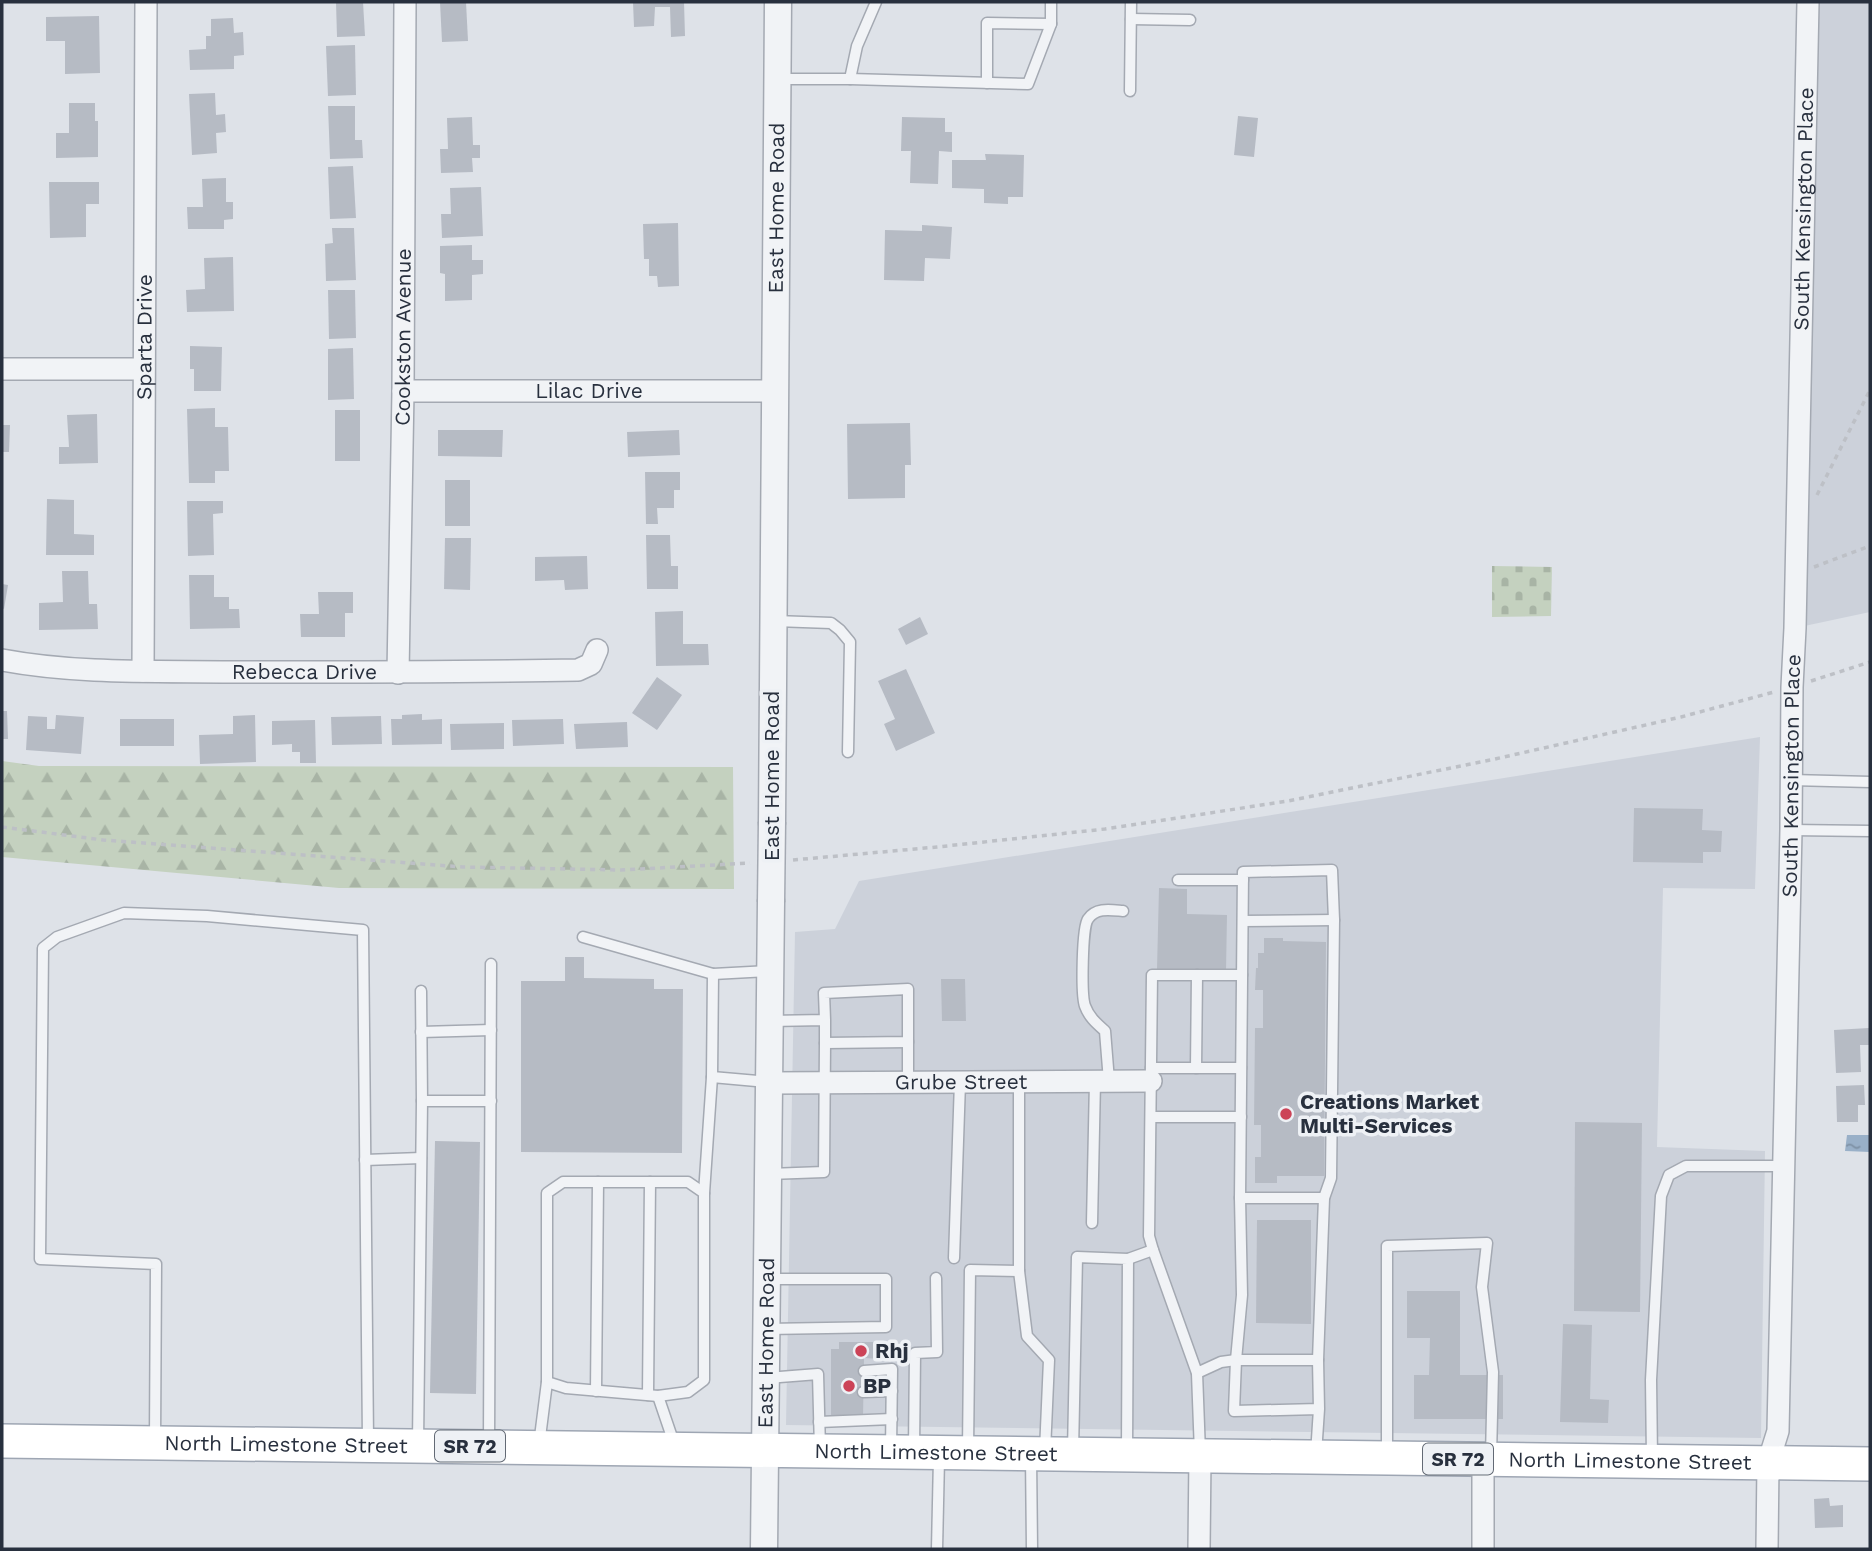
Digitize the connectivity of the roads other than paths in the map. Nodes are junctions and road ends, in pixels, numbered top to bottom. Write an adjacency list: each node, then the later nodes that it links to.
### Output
1 (146, 2): 16 (street, Sparta Drive)
2 (405, 2): 17 (street, Cookston Avenue)
3 (778, 2): 11 (street, East Home Road)
4 (876, 2): 12 (lane)
5 (1051, 2): 10 (lane)
6 (1131, 2): 8 (lane)
7 (1808, 2): 25 (street, South Kensington Place)
8 (1131, 19): 9 (lane); 14 (lane)
9 (1191, 20)
10 (1051, 24): 13 (lane); 13 (lane)
11 (777, 79): 12 (lane); 18 (street, East Home Road)
12 (850, 79): 13 (lane)
13 (987, 83)
14 (1130, 91)
15 (2, 369): 16 (street)
16 (144, 369): 22 (street, Sparta Drive)
17 (403, 391): 18 (street, Lilac Drive); 23 (street, Cookston Avenue)
18 (774, 391): 19 (street, East Home Road)
19 (773, 621): 24 (lane); 36 (street, East Home Road, bridge)
20 (597, 650): 23 (street, Rebecca Drive)
21 (2, 660): 22 (street, Rebecca Drive)
22 (143, 671): 23 (street, Rebecca Drive)
23 (398, 673)
24 (848, 752)
25 (1791, 780): 26 (lane); 27 (street, South Kensington Place)
26 (1870, 782)
27 (1791, 830): 28 (lane); 63 (street, South Kensington Place)
28 (1870, 831)
29 (1178, 880): 30 (lane)
30 (1243, 880): 32 (lane); 33 (lane)
31 (1123, 911): 55 (lane)
32 (1334, 920): 33 (lane); 69 (lane)
33 (1242, 921): 39 (lane)
34 (583, 937): 37 (lane)
35 (491, 964): 43 (lane)
36 (771, 971): 37 (lane); 42 (street, East Home Road)
37 (713, 974): 50 (lane)
38 (1197, 975): 39 (lane); 47 (lane); 49 (lane)
39 (1242, 975): 48 (lane)
40 (421, 991): 44 (lane)
41 (825, 1020): 42 (lane); 45 (lane); 46 (lane)
42 (770, 1021): 56 (street, East Home Road)
43 (491, 1030): 44 (lane); 58 (lane)
44 (421, 1032): 57 (lane)
45 (908, 1042): 46 (lane); 52 (lane)
46 (825, 1043): 51 (lane)
47 (1196, 1068): 48 (lane); 49 (lane)
48 (1241, 1068): 60 (lane)
49 (1151, 1075): 55 (street, Grube Street); 59 (lane)
50 (712, 1077): 56 (lane); 67 (lane)
51 (825, 1082): 52 (street, Grube Street); 56 (street, Grube Street); 64 (lane)
52 (908, 1082): 53 (street, Grube Street)
53 (960, 1082): 54 (street, Grube Street); 72 (lane)
54 (1019, 1082): 55 (street, Grube Street); 74 (lane)
55 (1102, 1082): 70 (lane)
56 (770, 1083): 64 (street, East Home Road)
57 (422, 1101): 58 (lane); 61 (lane)
58 (491, 1101): 97 (lane)
59 (1151, 1117): 60 (lane); 71 (lane)
60 (1241, 1118): 68 (lane)
61 (421, 1158): 62 (lane); 95 (lane)
62 (365, 1160): 93 (lane); 94 (lane)
63 (1784, 1166): 107 (lane); 108 (street, South Kensington Place)
64 (769, 1174): 76 (street, East Home Road)
65 (597, 1182): 66 (lane); 85 (lane); 86 (lane)
66 (650, 1182): 67 (lane); 89 (lane)
67 (704, 1193): 89 (lane)
68 (1240, 1198): 69 (lane); 78 (lane)
69 (1324, 1198): 79 (lane)
70 (1092, 1223)
71 (1153, 1250): 73 (lane); 82 (lane)
72 (954, 1258)
73 (1128, 1259): 101 (lane); 102 (lane)
74 (1019, 1271): 96 (lane); 101 (lane)
75 (936, 1278): 96 (lane)
76 (768, 1279): 77 (street, East Home Road); 77 (lane)
77 (768, 1329): 84 (street, East Home Road)
78 (1236, 1360): 79 (lane); 82 (lane); 90 (lane)
79 (1318, 1360): 90 (lane)
80 (864, 1371): 87 (lane)
81 (831, 1373): 83 (lane)
82 (1197, 1373): 103 (lane)
83 (818, 1374): 84 (lane); 91 (lane)
84 (767, 1378): 100 (street, East Home Road)
85 (547, 1382): 86 (lane); 98 (lane)
86 (596, 1391): 89 (lane)
87 (892, 1391): 88 (lane); 96 (lane)
88 (863, 1392)
89 (653, 1395): 99 (lane)
90 (1319, 1409): 104 (lane)
91 (819, 1436): 96 (main road, North Limestone Street / SR 72); 100 (main road, North Limestone Street / SR 72)
92 (2, 1441): 93 (main road, North Limestone Street / SR 72)
93 (155, 1442): 94 (main road, North Limestone Street / SR 72)
94 (368, 1445): 95 (main road, North Limestone Street / SR 72)
95 (418, 1446): 97 (main road, North Limestone Street / SR 72)
96 (921, 1446): 101 (main road, North Limestone Street / SR 72); 111 (lane)
97 (489, 1447): 98 (main road, North Limestone Street / SR 72)
98 (539, 1447): 99 (main road, North Limestone Street / SR 72)
99 (676, 1449): 100 (main road, North Limestone Street / SR 72)
100 (766, 1450): 110 (street, East Home Road)
101 (1050, 1454): 102 (main road, North Limestone Street / SR 72); 112 (lane)
102 (1127, 1455): 103 (main road, North Limestone Street / SR 72)
103 (1200, 1455): 104 (main road, North Limestone Street / SR 72); 113 (street)
104 (1316, 1457): 105 (main road, North Limestone Street / SR 72)
105 (1387, 1458): 106 (main road, North Limestone Street / SR 72); 106 (lane)
106 (1487, 1460): 107 (main road, North Limestone Street / SR 72); 114 (street)
107 (1652, 1461): 108 (main road, North Limestone Street / SR 72)
108 (1768, 1463): 109 (main road, North Limestone Street / SR 72); 115 (street, South Kensington Place)
109 (1870, 1464)
110 (764, 1549)
111 (937, 1549)
112 (1032, 1549)
113 (1199, 1549)
114 (1483, 1549)
115 (1768, 1549)

